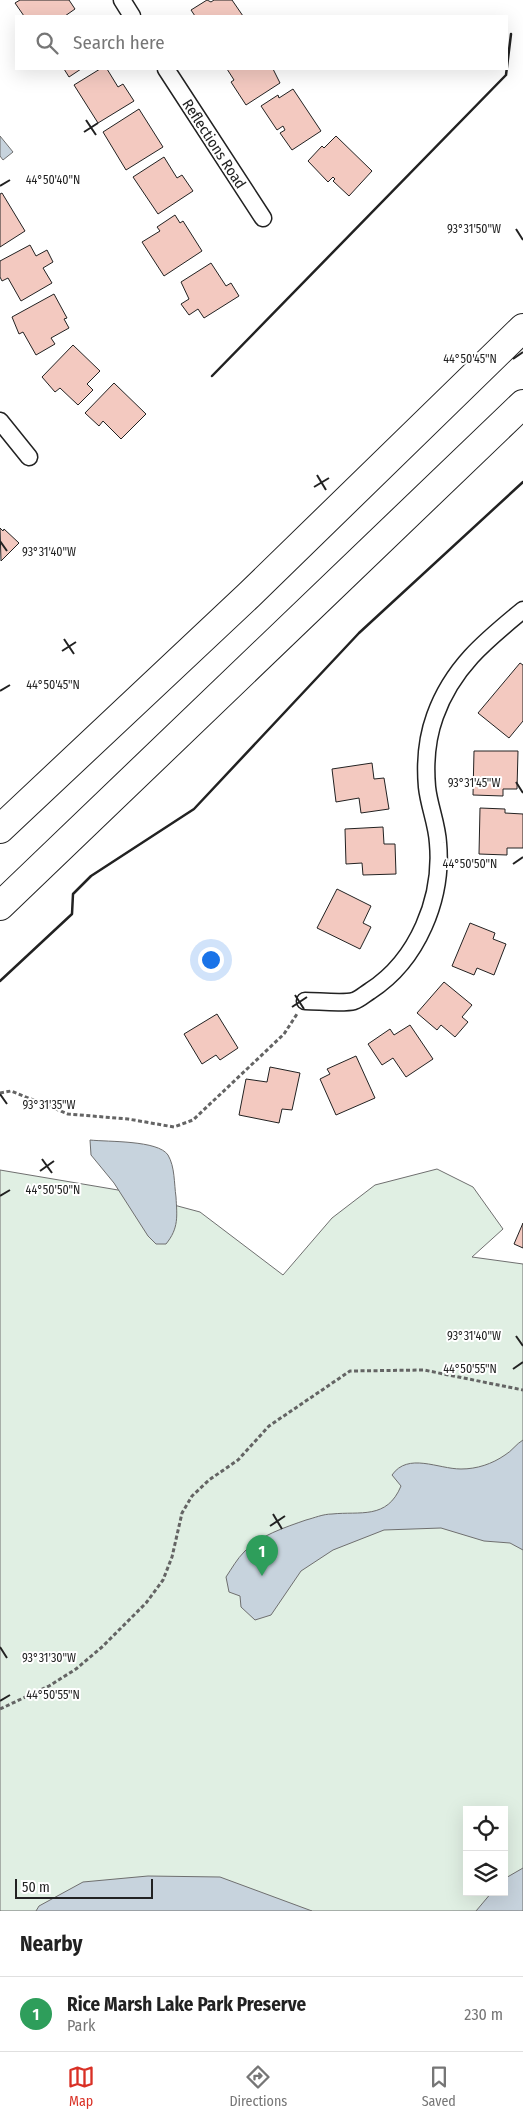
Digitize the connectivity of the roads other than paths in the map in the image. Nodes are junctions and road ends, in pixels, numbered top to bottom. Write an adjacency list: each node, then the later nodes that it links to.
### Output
1 (122, 0): 2 (street)
2 (131, 15)
3 (167, 70): 4 (street, Reflections Road)
4 (262, 218)
5 (523, 315): 7 (highway)
6 (523, 328): 7 (highway)
7 (484, 367): 12 (highway)
8 (523, 404): 13 (highway)
9 (0, 421): 10 (street)
10 (28, 458)
11 (523, 610): 14 (street)
12 (0, 829)
13 (0, 906)
14 (305, 1001)

